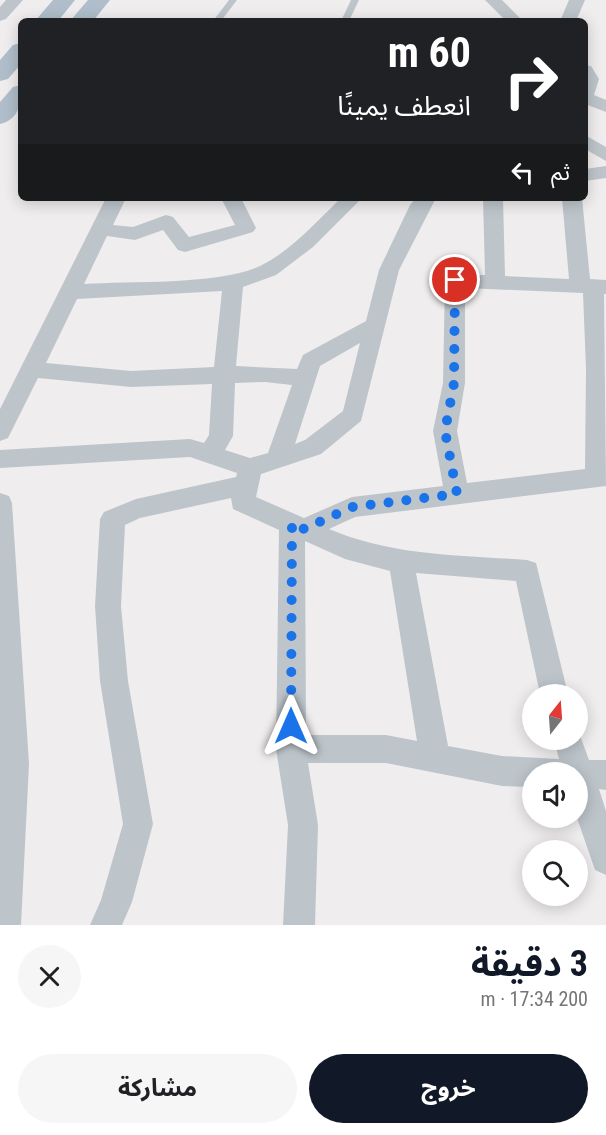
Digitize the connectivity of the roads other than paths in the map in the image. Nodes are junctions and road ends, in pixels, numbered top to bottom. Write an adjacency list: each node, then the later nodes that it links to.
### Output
1 (15, 0): 8 (street)
2 (64, 0): 9 (main road)
3 (99, 0): 10 (main road)
4 (233, 0): 11 (lane)
5 (355, 0): 12 (lane)
6 (493, 0): 13 (street)
7 (578, 0): 14 (street)
8 (0, 16)
9 (49, 18)
10 (84, 18)
11 (219, 18)
12 (346, 18)
13 (512, 18)
14 (569, 18)
15 (18, 53): 16 (main road)
16 (0, 74)
17 (18, 96): 20 (main road)
18 (588, 98): 19 (street)
19 (606, 107)
20 (0, 117)
21 (588, 142): 22 (street)
22 (606, 156)
23 (606, 172): 24 (street)
24 (588, 175)
25 (114, 201): 31 (street)
26 (232, 201): 31 (street)
27 (349, 201): 32 (street)
28 (423, 201): 36 (street)
29 (493, 201): 33 (street)
30 (573, 201): 34 (street)
31 (99, 229): 35 (street)
32 (233, 283): 35 (street); 39 (street)
33 (495, 283): 34 (street); 47 (street)
34 (593, 286): 38 (street)
35 (68, 292): 37 (street)
36 (377, 324): 40 (street); 43 (street)
37 (31, 369): 39 (street); 41 (street)
38 (601, 369): 46 (street)
39 (224, 374): 40 (street); 42 (street)
40 (305, 378): 43 (street)
41 (0, 432)
42 (210, 455): 44 (street); 45 (street)
43 (278, 458): 45 (street)
44 (0, 459)
45 (248, 476): 49 (street); 60 (street)
46 (602, 477): 47 (street)
47 (457, 494): 49 (street)
48 (0, 503): 59 (street)
49 (298, 526): 50 (street); 52 (street)
50 (401, 561): 51 (street); 53 (street)
51 (552, 684)
52 (291, 749): 53 (street); 61 (street)
53 (435, 758): 54 (street)
54 (522, 771)
55 (588, 773): 56 (street)
56 (606, 775)
57 (588, 803): 58 (street)
58 (606, 860)
59 (5, 925)
60 (106, 925)
61 (299, 925)

